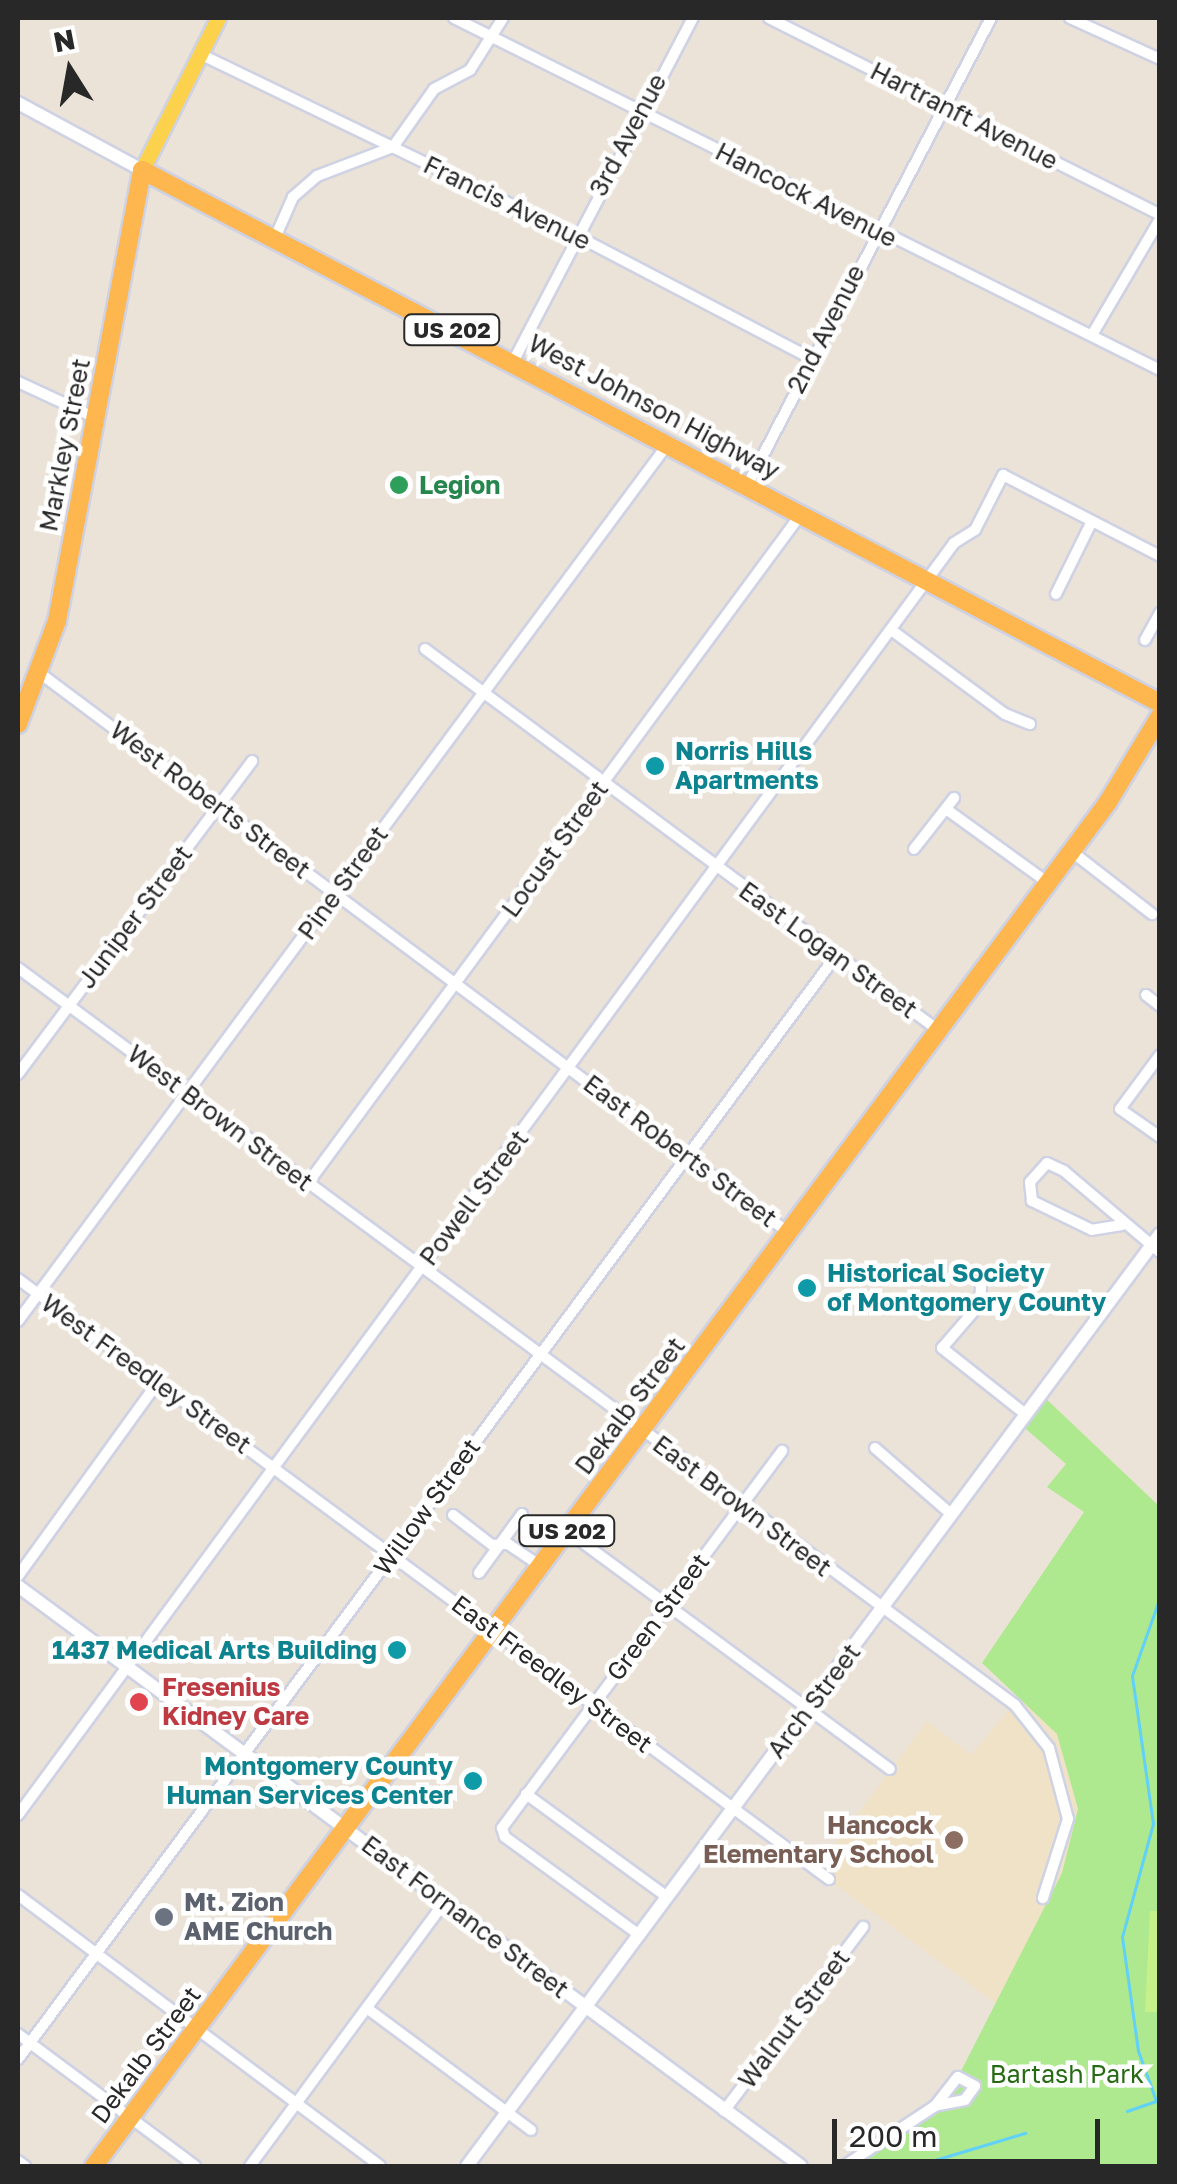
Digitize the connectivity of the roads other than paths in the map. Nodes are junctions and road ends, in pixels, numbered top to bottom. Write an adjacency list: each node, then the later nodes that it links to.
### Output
1 (218, 18): 9 (main road)
2 (454, 18): 8 (street, Hancock Avenue)
3 (503, 18): 8 (street)
4 (693, 18): 13 (street, 3rd Avenue)
5 (769, 18): 12 (street, Hartranft Avenue)
6 (991, 18): 12 (street, 2nd Avenue)
7 (1070, 18): 10 (street)
8 (493, 38): 13 (street, Hancock Avenue); 14 (street)
9 (200, 54): 14 (street, Francis Avenue); 15 (main road)
10 (1160, 59)
11 (18, 103): 15 (street, West Johnson Highway)
12 (944, 105): 16 (street, Hartranft Avenue); 17 (street, 2nd Avenue)
13 (641, 111): 17 (street, Hancock Avenue); 18 (street, 3rd Avenue)
14 (392, 147): 18 (street, Francis Avenue); 19 (street)
15 (142, 170): 19 (highway, West Johnson Highway / US 202); 25 (highway, Markley Street)
16 (1160, 217): 20 (street)
17 (876, 231): 20 (street, Hancock Avenue); 21 (street, 2nd Avenue)
18 (574, 235): 21 (street, Francis Avenue); 22 (street, 3rd Avenue)
19 (275, 238): 22 (highway, West Johnson Highway / US 202)
20 (1092, 335): 23 (street, Hancock Avenue)
21 (812, 359): 27 (street, 2nd Avenue)
22 (513, 362): 26 (highway, West Johnson Highway / US 202)
23 (1160, 370)
24 (18, 382): 25 (street)
25 (96, 418): 37 (highway, Markley Street)
26 (668, 444): 27 (highway, West Johnson Highway / US 202); 38 (street, Pine Street)
27 (748, 484): 28 (highway, West Johnson Highway / US 202)
28 (802, 514): 31 (highway, West Johnson Highway / US 202); 44 (street, Locust Street)
29 (1092, 522): 30 (street); 31 (street, Powell Street); 32 (street)
30 (1160, 556)
31 (932, 581): 34 (street, Powell Street); 39 (highway, West Johnson Highway / US 202)
32 (1056, 594)
33 (1160, 613): 35 (street)
34 (894, 632): 42 (street); 50 (street, Powell Street)
35 (1145, 640)
36 (426, 649): 38 (street, East Logan Street)
37 (41, 674): 41 (highway, Markley Street); 46 (street, West Roberts Street)
38 (483, 693): 44 (street, East Logan Street); 52 (street, Pine Street)
39 (1160, 703)
40 (1160, 716): 49 (highway, Dekalb Street / US 202)
41 (18, 724)
42 (1030, 724)
43 (252, 761): 46 (street, Juniper Street)
44 (602, 782): 50 (street, East Logan Street); 56 (street, Locust Street)
45 (954, 798): 47 (street)
46 (217, 807): 52 (street, West Roberts Street); 58 (street, Juniper Street)
47 (946, 809): 48 (street); 51 (street)
48 (914, 849)
49 (1071, 850): 51 (highway, Dekalb Street / US 202); 53 (street)
50 (719, 870): 54 (street, East Logan Street); 62 (street, Powell Street)
51 (1047, 882): 60 (highway, Dekalb Street / US 202)
52 (336, 893): 56 (street, West Roberts Street); 64 (street, Pine Street)
53 (1152, 914)
54 (836, 956): 60 (street, East Logan Street); 66 (street, Willow Street)
55 (18, 968): 58 (street, West Brown Street)
56 (456, 984): 62 (street, West Roberts Street); 67 (street, Locust Street)
57 (1146, 995): 59 (street)
58 (68, 1006): 63 (street, Juniper Street); 64 (street, West Brown Street)
59 (1160, 1006)
60 (938, 1030): 69 (highway, Dekalb Street / US 202)
61 (1158, 1061): 65 (street)
62 (572, 1068): 66 (street, East Roberts Street); 72 (street, Powell Street)
63 (18, 1074)
64 (187, 1094): 67 (street, West Brown Street); 75 (street, Pine Street)
65 (1159, 1136)
66 (687, 1156): 69 (street, East Roberts Street); 77 (street, Willow Street)
67 (308, 1183): 72 (street, West Brown Street)
68 (1122, 1225): 68 (street); 71 (street)
69 (790, 1234): 80 (highway, Dekalb Street / US 202)
70 (1160, 1234): 71 (street, Arch Street)
71 (1155, 1249): 79 (street, Arch Street)
72 (422, 1268): 77 (street, East Brown Street); 83 (street, Powell Street)
73 (18, 1279): 75 (street, West Freedley Street)
74 (981, 1286): 79 (street)
75 (38, 1294): 76 (street, Pine Street); 78 (street, West Freedley Street)
76 (18, 1321)
77 (539, 1354): 80 (street, East Brown Street); 90 (street, Willow Street)
78 (156, 1383): 83 (street, West Freedley Street); 93 (street)
79 (1024, 1413): 86 (street, Arch Street)
80 (642, 1432): 84 (street, East Brown Street); 88 (highway, Dekalb Street / US 202)
81 (875, 1448): 86 (street)
82 (782, 1451): 84 (street, Green Street)
83 (276, 1468): 90 (street, East Freedley Street); 98 (street, Powell Street)
84 (743, 1504): 95 (street, Green Street); 96 (street, East Brown Street)
85 (522, 1514): 89 (street)
86 (952, 1514): 96 (street, Arch Street)
87 (452, 1515): 89 (street)
88 (567, 1531): 91 (highway, Dekalb Street / US 202); 95 (street)
89 (498, 1546): 91 (street); 92 (street)
90 (392, 1555): 97 (street, East Freedley Street); 101 (street, Willow Street)
91 (542, 1566): 97 (highway, Dekalb Street / US 202)
92 (479, 1573)
93 (18, 1576)
94 (18, 1586): 98 (street, East Fornance Street)
95 (668, 1604): 99 (street, Green Street); 100 (street)
96 (882, 1609): 100 (street, Arch Street); 110 (street, East Brown Street)
97 (494, 1631): 99 (street, East Freedley Street); 106 (highway, Dekalb Street / US 202)
98 (128, 1668): 101 (street, East Fornance Street); 105 (street, Powell Street)
99 (594, 1704): 103 (street, Green Street); 104 (street, East Freedley Street)
100 (809, 1710): 102 (street); 104 (street, Arch Street)
101 (245, 1753): 106 (street, East Fornance Street); 114 (street, Willow Street)
102 (890, 1769)
103 (526, 1794): 109 (street); 113 (street, Green Street)
104 (732, 1808): 107 (street, East Freedley Street); 109 (street, Arch Street)
105 (18, 1815)
106 (347, 1829): 111 (street, East Fornance Street); 117 (highway, Dekalb Street / US 202)
107 (829, 1879)
108 (18, 1896): 114 (street)
109 (667, 1897): 113 (street, Arch Street)
110 (1044, 1898)
111 (444, 1903): 115 (street, East Fornance Street); 116 (street)
112 (863, 1926): 124 (street, Walnut Street)
113 (638, 1934): 115 (street, Arch Street)
114 (96, 1954): 117 (street); 119 (street, Willow Street)
115 (586, 2006): 123 (street, Arch Street); 124 (street, East Fornance Street)
116 (368, 2008): 121 (street); 123 (street)
117 (196, 2029): 121 (street); 125 (highway, Dekalb Street / US 202)
118 (18, 2034): 119 (street)
119 (29, 2043): 120 (street, Willow Street); 125 (street)
120 (18, 2059)
121 (297, 2104): 131 (street); 132 (street)
122 (934, 2106): 135 (street)
123 (508, 2111): 126 (street); 133 (street, Arch Street)
124 (724, 2111): 134 (street, East Fornance Street)
125 (130, 2118): 129 (highway, Dekalb Street / US 202); 130 (street)
126 (531, 2130)
127 (18, 2161): 128 (street)
128 (25, 2166)
129 (94, 2166)
130 (195, 2166)
131 (250, 2166)
132 (380, 2166)
133 (467, 2166)
134 (801, 2166)
135 (844, 2166)

